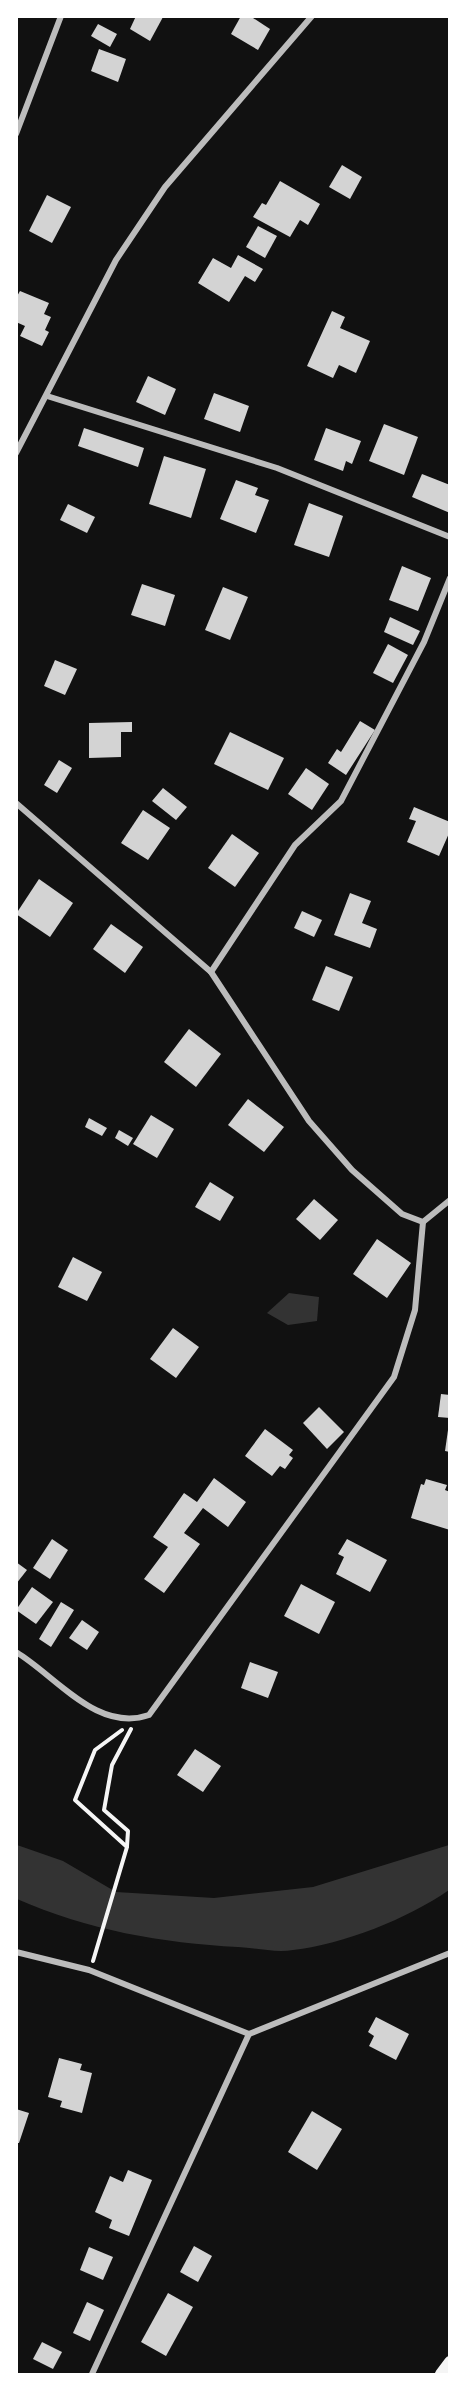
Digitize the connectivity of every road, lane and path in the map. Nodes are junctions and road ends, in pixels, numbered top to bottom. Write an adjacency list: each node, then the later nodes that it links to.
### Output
1 (61, 16): 3 (street)
2 (312, 16): 4 (street)
3 (16, 134)
4 (47, 396): 5 (street); 6 (street)
5 (16, 453)
6 (450, 537)
7 (450, 578): 9 (street)
8 (16, 802): 9 (street)
9 (211, 972): 11 (street)
10 (450, 1200): 11 (street)
11 (423, 1222): 13 (street)
12 (16, 1652): 13 (street)
13 (135, 1720): 14 (path); 14 (path)
14 (127, 1847): 17 (path)
15 (16, 1952): 17 (street)
16 (450, 1953): 18 (street)
17 (89, 1970): 18 (street)
18 (249, 2034): 20 (street)
19 (450, 2362): 21 (main road)
20 (92, 2374)
21 (441, 2374)

